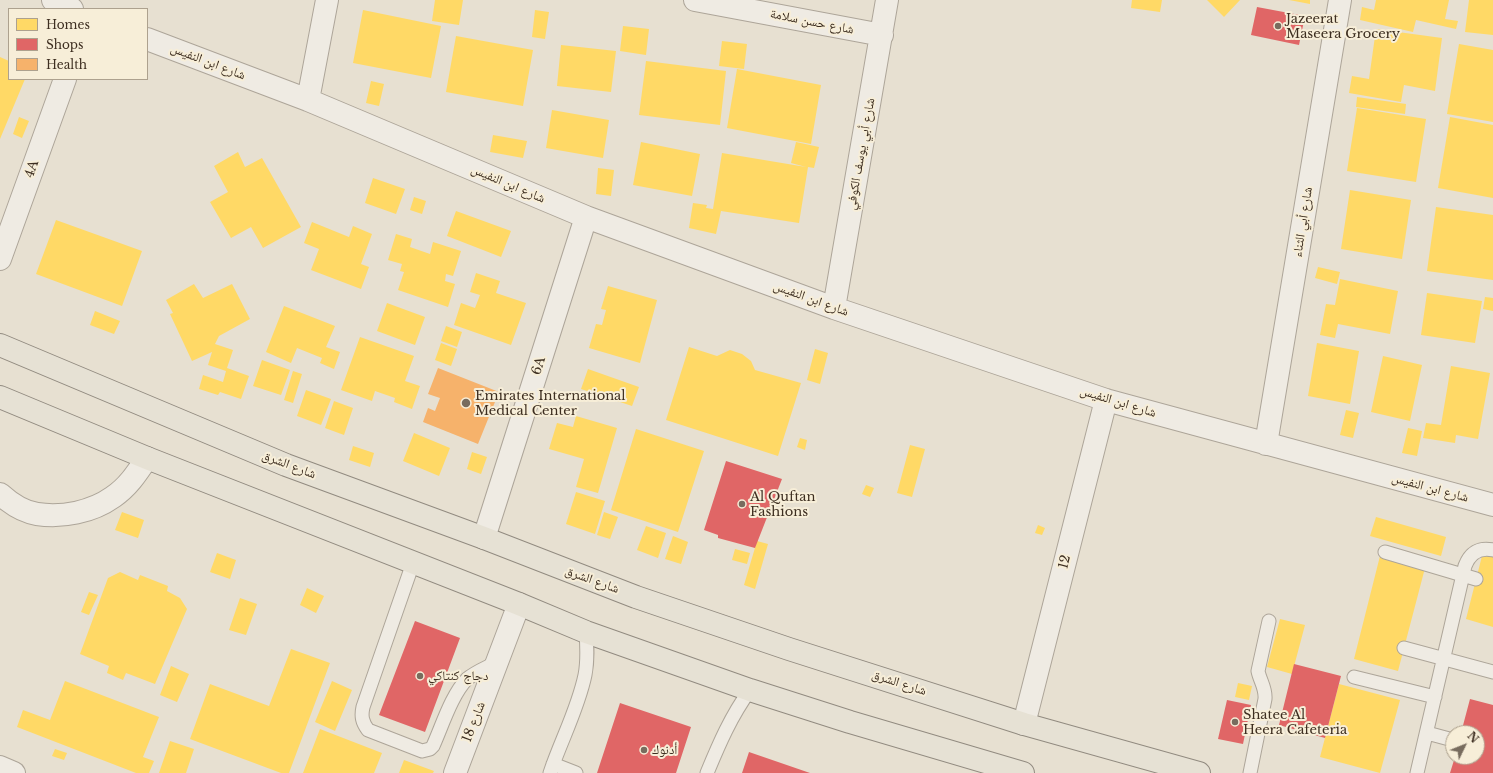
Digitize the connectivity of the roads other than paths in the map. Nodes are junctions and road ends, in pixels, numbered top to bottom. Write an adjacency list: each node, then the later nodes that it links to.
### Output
1 (53, 0): 6 (street)
2 (327, 0): 10 (street)
3 (694, 0): 7 (street, شارع حسن سلامة)
4 (887, 0): 7 (street, شارع أبي يوسف الكوفي)
5 (1340, 0): 17 (street, شارع أبي الثناء)
6 (70, 8)
7 (882, 35): 13 (street, شارع أبي يوسف الكوفي)
8 (148, 39): 10 (street, شارع ابن النفيس)
9 (65, 80): 12 (street, 4A)
10 (308, 100): 11 (street, شارع ابن النفيس)
11 (586, 217): 13 (street, شارع ابن النفيس); 21 (street, 6A)
12 (0, 259)
13 (834, 308): 16 (street, شارع ابن النفيس)
14 (0, 345): 21 (main road, شارع الشرق)
15 (0, 397): 18 (main road)
16 (1106, 400): 17 (street, شارع ابن النفيس); 37 (street, 12)
17 (1266, 444): 20 (street, شارع ابن النفيس)
18 (147, 458): 19 (street); 24 (main road)
19 (2, 503)
20 (1493, 505)
21 (484, 538): 37 (main road, شارع الشرق)
22 (1493, 550): 25 (lane)
23 (1385, 552): 25 (lane)
24 (413, 563): 27 (main road); 32 (lane)
25 (1463, 575): 26 (lane); 31 (lane)
26 (1476, 579)
27 (519, 604): 29 (main road); 32 (street, شارع 18)
28 (1269, 621): 48 (lane)
29 (586, 632): 35 (main road); 41 (lane)
30 (1404, 648): 31 (lane)
31 (1444, 659): 33 (lane); 36 (lane)
32 (497, 662): 43 (street, شارع 18)
33 (1493, 672)
34 (1354, 677): 36 (lane)
35 (750, 690): 45 (lane); 46 (main road)
36 (1435, 697): 38 (lane)
37 (1024, 724): 47 (main road, شارع الشرق)
38 (1427, 733): 39 (lane); 49 (lane)
39 (1445, 738)
40 (0, 767): 42 (street)
41 (551, 768): 44 (lane)
42 (14, 773)
43 (455, 773)
44 (576, 773)
45 (707, 773)
46 (1023, 773)
47 (1199, 773)
48 (1250, 773)
49 (1417, 773)

